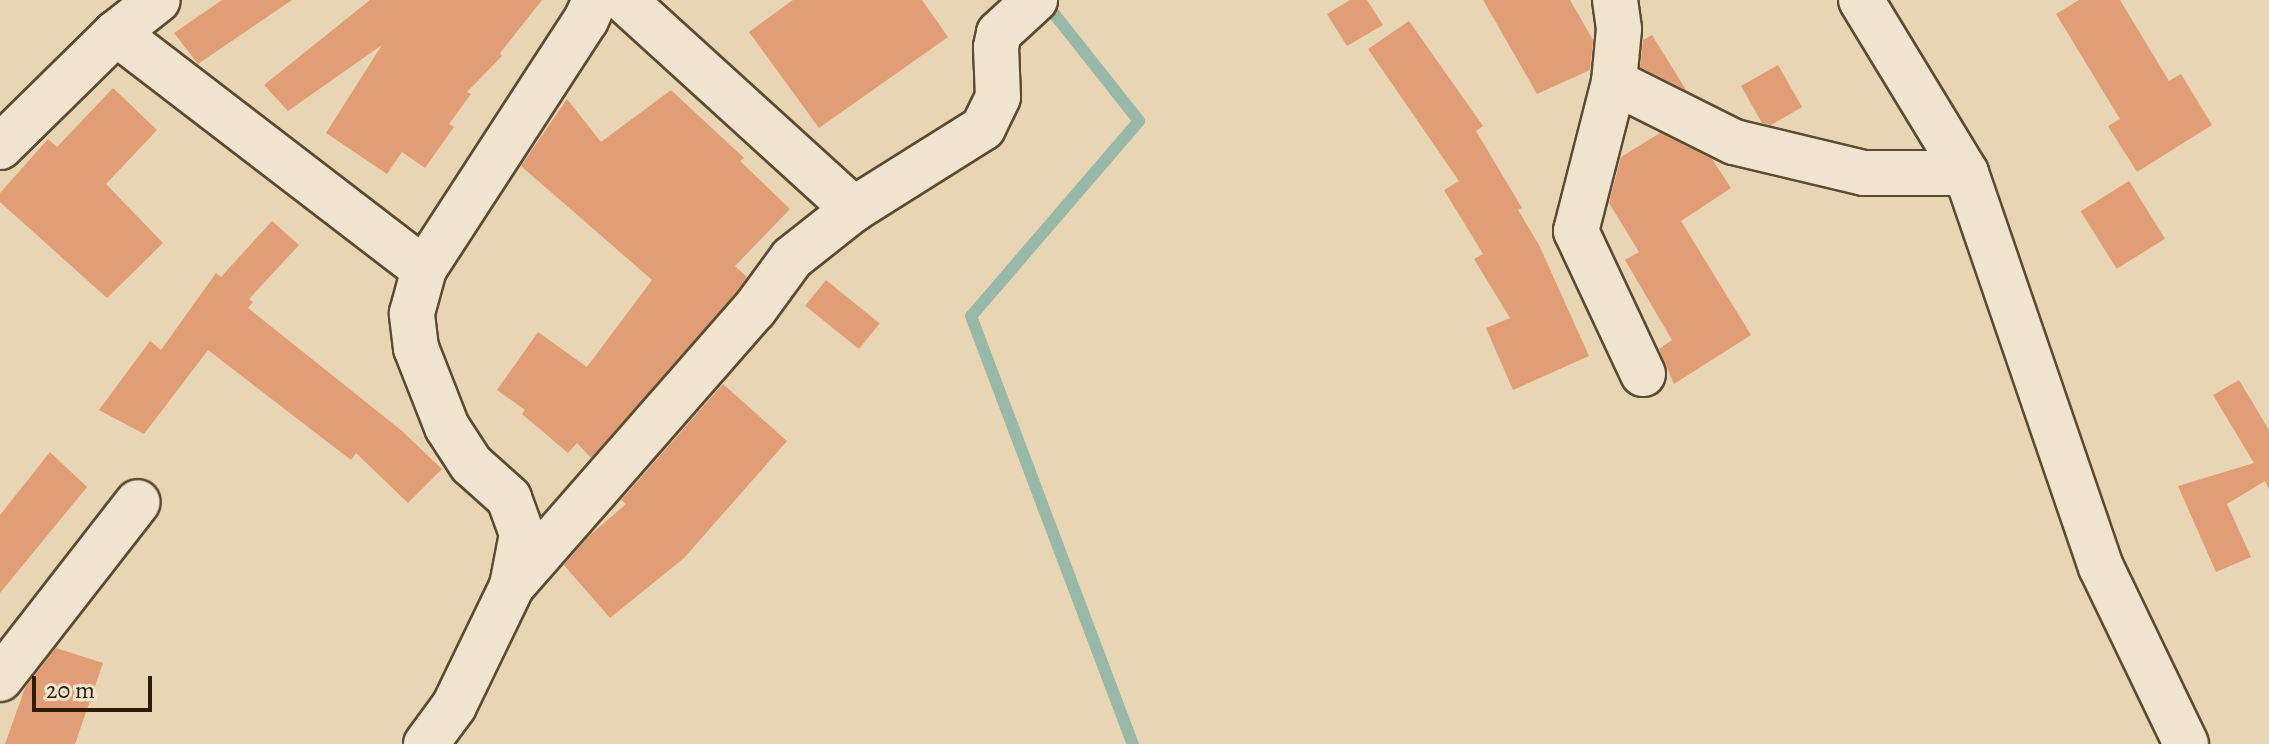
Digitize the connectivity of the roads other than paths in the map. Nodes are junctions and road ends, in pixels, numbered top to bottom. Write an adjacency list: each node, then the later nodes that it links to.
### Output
1 (158, 0): 7 (street)
2 (595, 0): 12 (street)
3 (624, 0): 11 (street)
4 (1615, 0): 8 (street)
5 (1861, 0): 10 (street)
6 (1030, 4): 11 (street)
7 (116, 33): 9 (street); 12 (street)
8 (1614, 82): 10 (street); 13 (street)
9 (0, 147)
10 (1966, 173): 18 (street)
11 (854, 209): 15 (street)
12 (424, 269): 15 (street)
13 (1643, 374)
14 (138, 502): 16 (street)
15 (512, 586): 17 (street)
16 (0, 679)
17 (426, 744)
18 (2186, 744)

